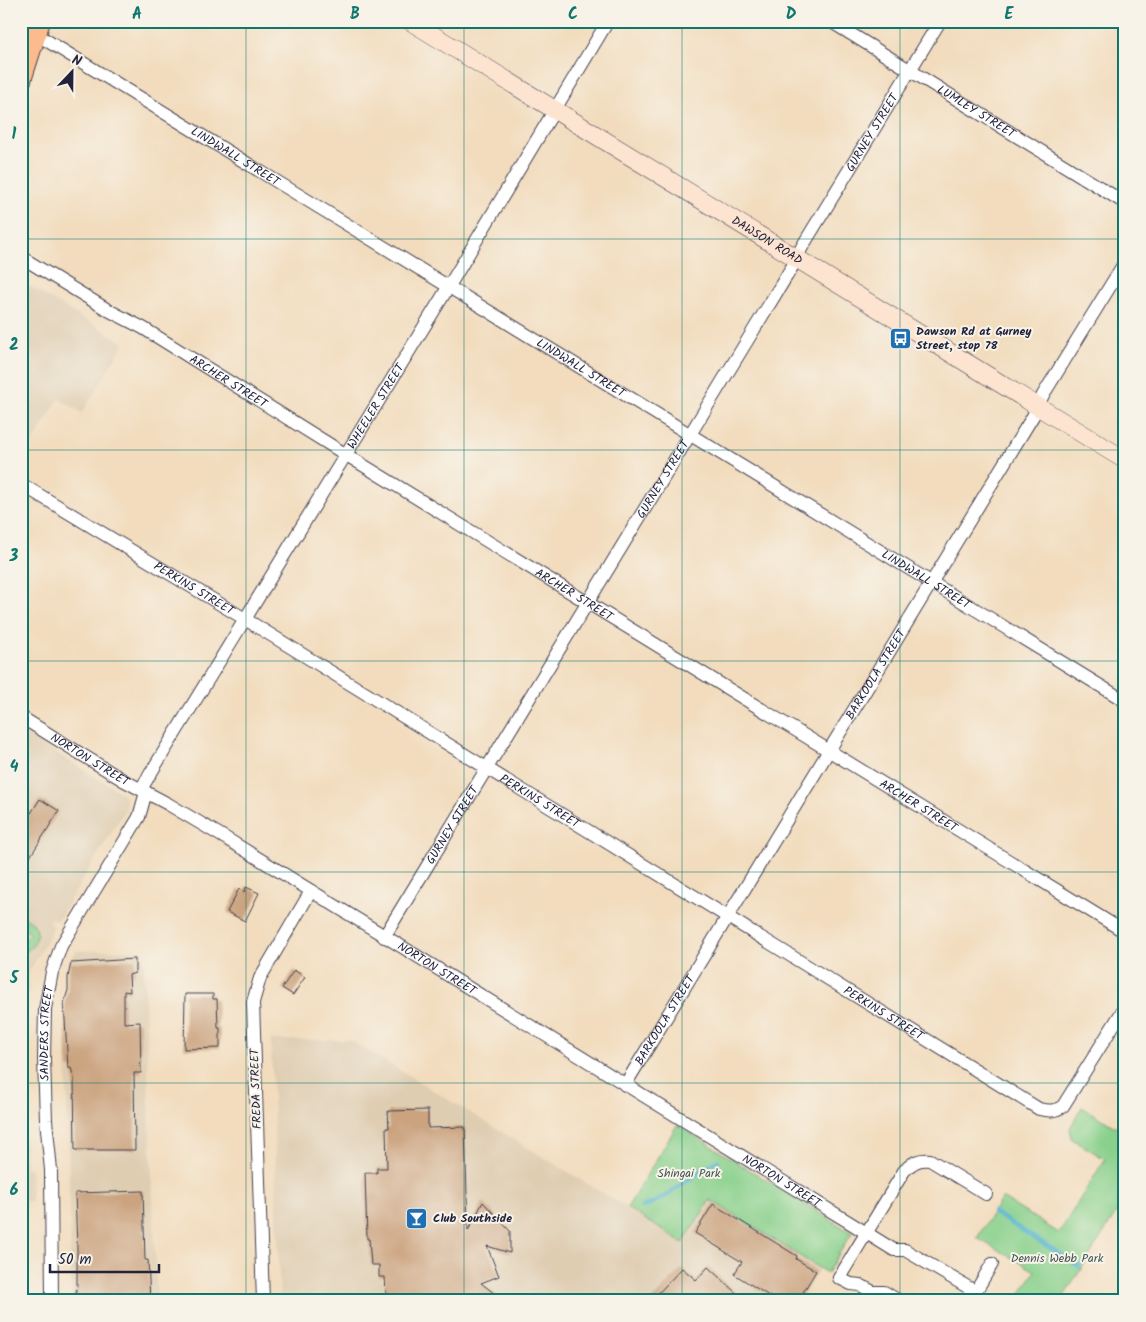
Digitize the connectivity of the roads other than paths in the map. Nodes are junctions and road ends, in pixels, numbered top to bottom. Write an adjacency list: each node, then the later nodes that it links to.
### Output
1 (410, 21): 8 (main road, DAWSON ROAD)
2 (608, 21): 8 (street, WHEELER STREET)
3 (830, 21): 6 (street, LUMLEY STREET)
4 (940, 21): 6 (street, GURNEY STREET)
5 (38, 28): 7 (main road); 13 (street, LINDWALL STREET)
6 (910, 70): 9 (street, LUMLEY STREET); 11 (street, GURNEY STREET)
7 (21, 80)
8 (555, 110): 11 (main road, DAWSON ROAD); 13 (street, WHEELER STREET)
9 (1125, 203)
10 (22, 258): 16 (street, ARCHER STREET)
11 (797, 258): 14 (main road, DAWSON ROAD); 15 (street, GURNEY STREET)
12 (1125, 262): 14 (street, BARKOOLA STREET)
13 (449, 286): 15 (street, LINDWALL STREET); 16 (street, WHEELER STREET)
14 (1037, 406): 17 (main road, DAWSON ROAD); 19 (street, BARKOOLA STREET)
15 (691, 435): 19 (street, LINDWALL STREET); 20 (street, GURNEY STREET)
16 (345, 454): 20 (street, ARCHER STREET); 21 (street, WHEELER STREET)
17 (1125, 460)
18 (21, 484): 21 (street, PERKINS STREET)
19 (932, 582): 22 (street, LINDWALL STREET); 24 (street, BARKOOLA STREET)
20 (587, 602): 24 (street, ARCHER STREET); 25 (street, GURNEY STREET)
21 (245, 619): 25 (street, PERKINS STREET); 26 (street, WHEELER STREET)
22 (1125, 701)
23 (21, 717): 26 (street, NORTON STREET)
24 (829, 750): 28 (street, BARKOOLA STREET); 29 (street, ARCHER STREET)
25 (486, 769): 28 (street, PERKINS STREET); 30 (street, GURNEY STREET)
26 (143, 791): 27 (street, NORTON STREET); 37 (street, SANDERS STREET)
27 (312, 891): 30 (street, NORTON STREET); 38 (street, FREDA STREET)
28 (727, 917): 31 (street, PERKINS STREET); 32 (street, BARKOOLA STREET)
29 (1125, 932)
30 (384, 937): 32 (street, NORTON STREET)
31 (1125, 1007)
32 (625, 1085): 34 (street, NORTON STREET)
33 (986, 1194): 34 (street)
34 (867, 1233): 36 (street, NORTON STREET); 39 (street)
35 (992, 1264): 36 (street)
36 (973, 1296)
37 (52, 1301)
38 (263, 1301)
39 (900, 1301)

